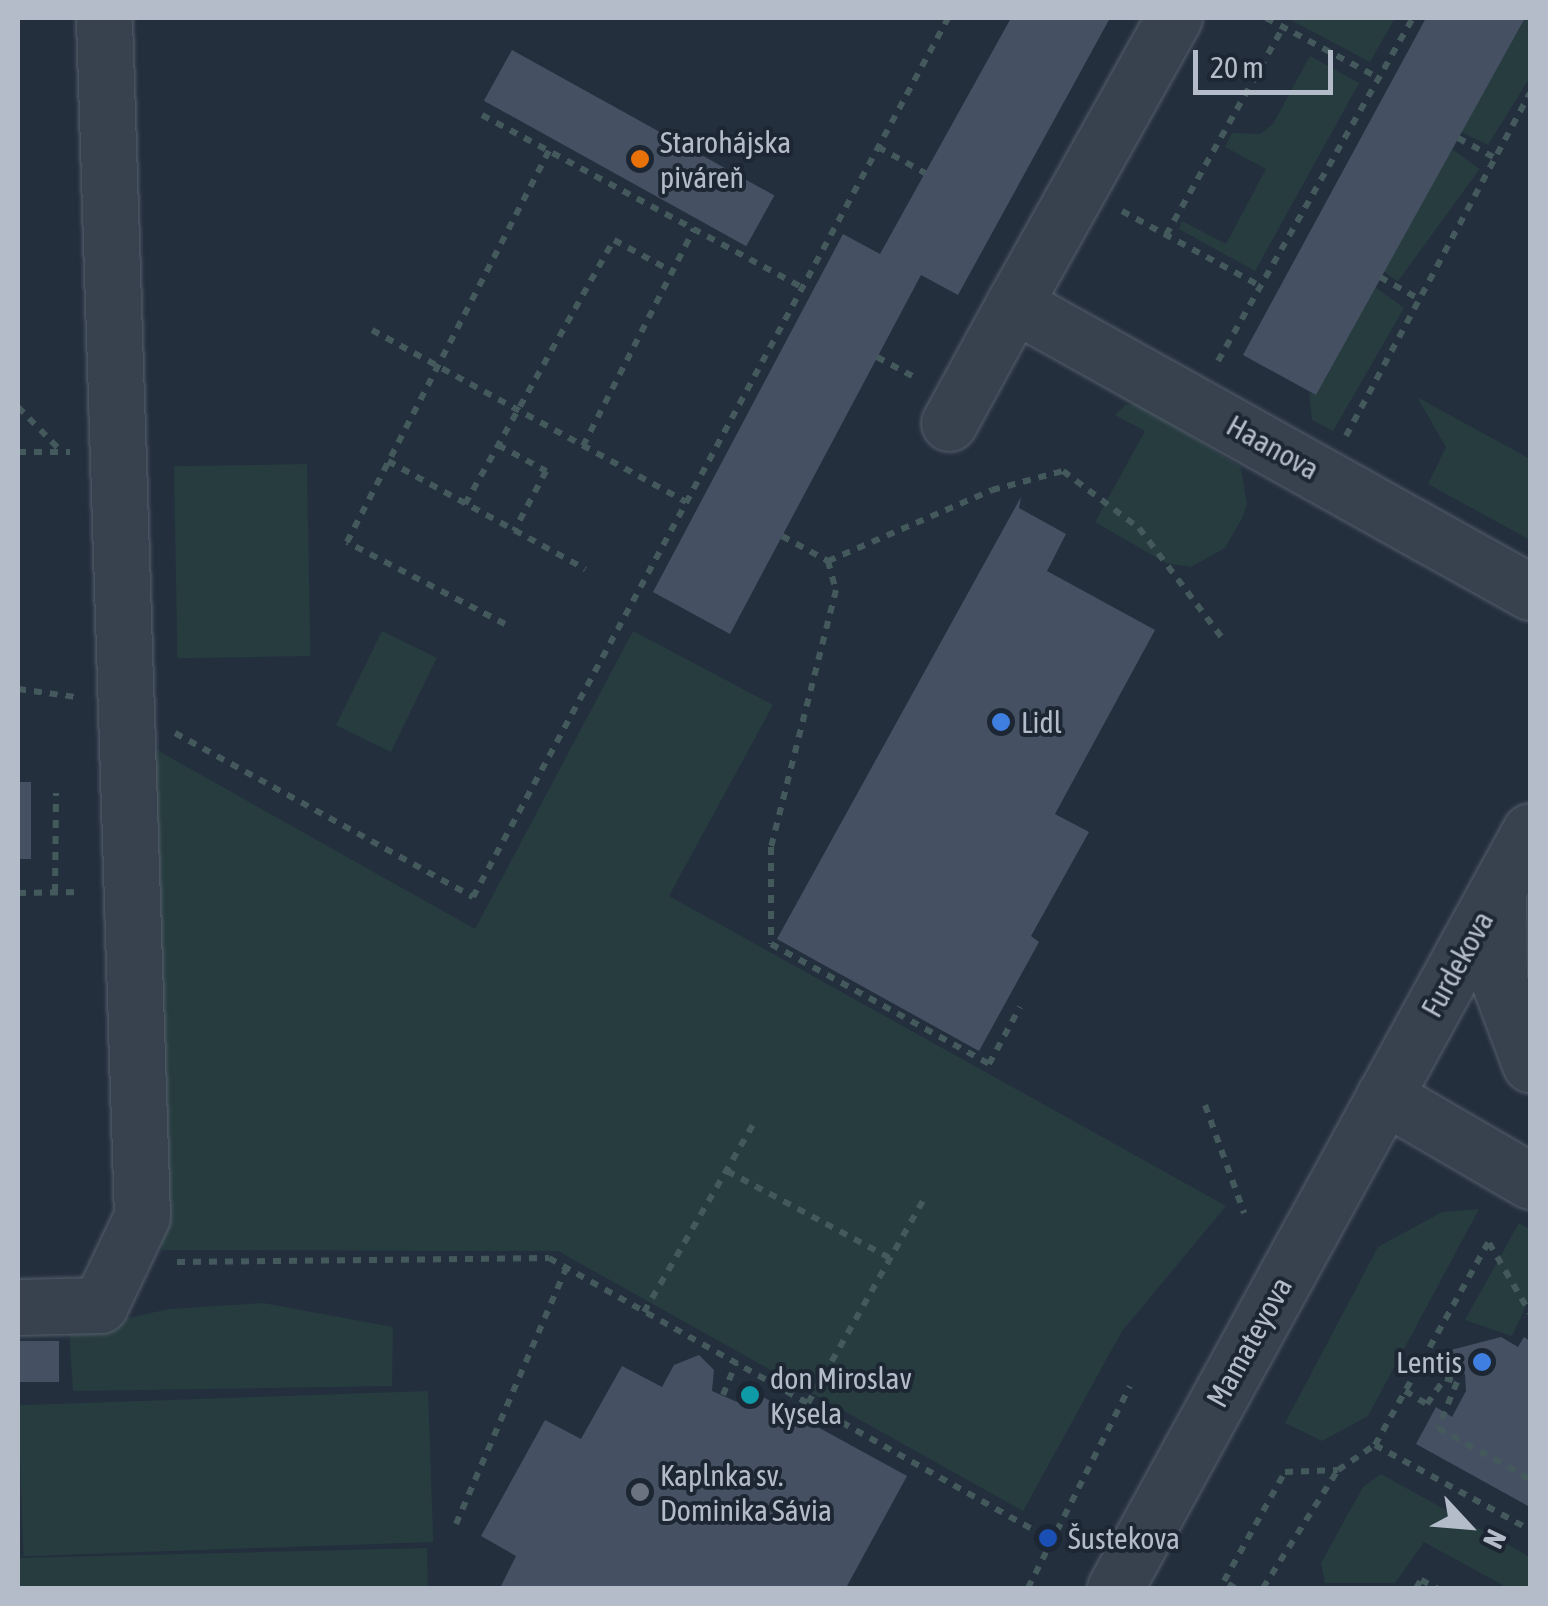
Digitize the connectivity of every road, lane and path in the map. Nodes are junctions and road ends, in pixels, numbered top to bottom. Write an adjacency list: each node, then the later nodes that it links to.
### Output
1 (104, 18): 46 (street)
2 (948, 18): 11 (path)
3 (1174, 18): 22 (street)
4 (1266, 18): 6 (path)
5 (1413, 18): 7 (path)
6 (1283, 27): 7 (path); 17 (path)
7 (1379, 78): 20 (path)
8 (1530, 92): 13 (path)
9 (482, 115): 12 (path)
10 (1458, 138): 13 (path)
11 (878, 147): 14 (path); 21 (path)
12 (549, 150): 16 (path); 26 (path)
13 (1495, 158): 23 (path)
14 (925, 174)
15 (1106, 202): 17 (path)
16 (694, 229): 18 (path); 21 (path)
17 (1166, 235): 20 (path)
18 (673, 272): 30 (path); 32 (path)
19 (1380, 278): 23 (path)
20 (1260, 286): 27 (path)
21 (802, 287): 36 (path)
22 (1021, 291): 28 (street); 35 (street, Haanova)
23 (1420, 299): 35 (path)
24 (372, 330): 26 (path)
25 (877, 357): 28 (path)
26 (437, 366): 30 (path); 34 (path)
27 (1210, 375)
28 (938, 403)
29 (18, 407): 33 (path)
30 (517, 410): 31 (path); 32 (path)
31 (498, 445): 37 (path); 38 (path)
32 (583, 446): 36 (path)
33 (62, 452)
34 (388, 461): 37 (path); 43 (path)
35 (1315, 470): 42 (street, Haanova)
36 (686, 502): 46 (path)
37 (465, 504): 38 (path)
38 (514, 530): 41 (path)
39 (782, 536): 40 (path)
40 (828, 561): 44 (path); 53 (path)
41 (585, 569)
42 (1530, 592)
43 (505, 624)
44 (1223, 639)
45 (18, 689): 46 (path)
46 (123, 704): 50 (street)
47 (56, 793): 51 (path)
48 (1530, 831): 49 (street, Furdekova)
49 (1498, 890): 54 (street); 55 (street, Furdekova)
50 (130, 891): 51 (path); 63 (street)
51 (55, 892): 52 (path)
52 (18, 894)
53 (1020, 1006)
54 (1530, 1064)
55 (1384, 1096): 58 (street); 80 (street, Mamateyova)
56 (1205, 1105): 61 (path)
57 (753, 1126): 59 (path)
58 (1517, 1160)
59 (726, 1171): 62 (path); 66 (path)
60 (926, 1194): 62 (path)
61 (1244, 1213)
62 (890, 1258): 72 (path)
63 (120, 1263): 64 (path); 65 (street)
64 (566, 1268): 66 (path); 76 (path)
65 (18, 1307)
66 (644, 1312): 68 (path)
67 (1530, 1312): 70 (path)
68 (736, 1363): 71 (path); 72 (path)
69 (1130, 1386): 78 (path)
70 (1404, 1391): 73 (path); 75 (path)
71 (722, 1395)
72 (808, 1403): 78 (path)
73 (1375, 1445): 74 (path); 77 (path)
74 (1338, 1470): 81 (path); 82 (path)
75 (1530, 1479)
76 (456, 1524)
77 (1530, 1530)
78 (1048, 1538): 79 (path)
79 (1028, 1588)
80 (1114, 1588)
81 (1235, 1588)
82 (1262, 1588)
83 (1416, 1588): 84 (path)
84 (1437, 1588)

